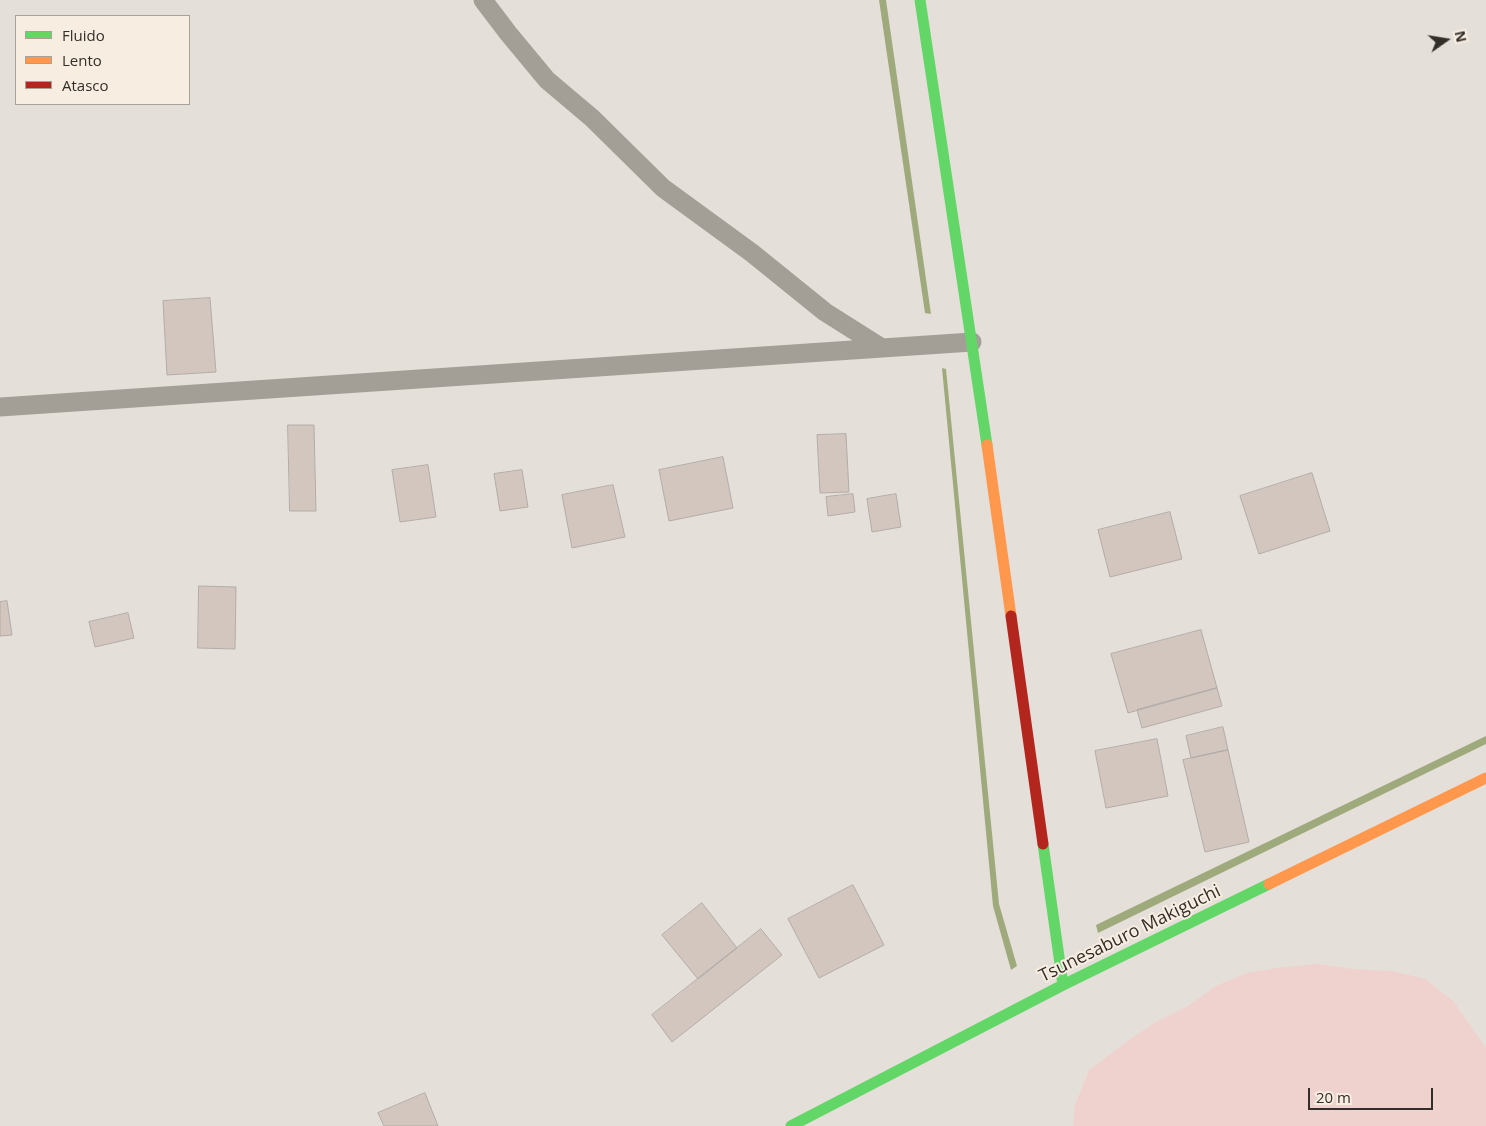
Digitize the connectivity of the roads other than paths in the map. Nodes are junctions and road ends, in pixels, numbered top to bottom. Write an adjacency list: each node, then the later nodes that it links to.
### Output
1 (483, 0): 4 (lane)
2 (920, 0): 3 (street)
3 (972, 342): 4 (lane); 7 (street)
4 (882, 348): 5 (lane)
5 (0, 407)
6 (1486, 778): 7 (street, Tsunesaburo Makiguchi)
7 (1063, 985): 8 (street, Tsunesaburo Makiguchi)
8 (791, 1126)

